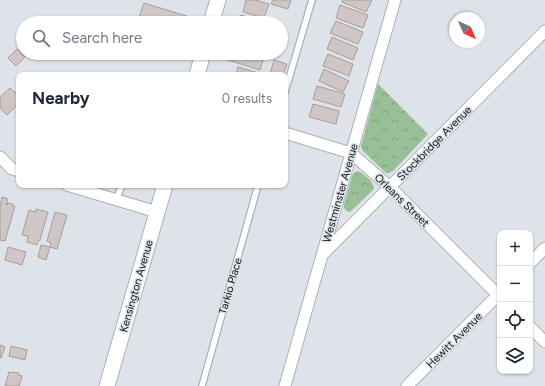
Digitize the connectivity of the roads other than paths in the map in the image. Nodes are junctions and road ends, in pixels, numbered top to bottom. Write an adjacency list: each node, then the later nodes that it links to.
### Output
1 (218, 0): 4 (street)
2 (312, 0): 8 (lane)
3 (395, 0): 10 (street, Westminster Avenue)
4 (213, 16)
5 (545, 31): 13 (street, Stockbridge Avenue)
6 (201, 60): 7 (street)
7 (198, 72)
8 (288, 82)
9 (288, 134): 10 (street, Orleans Street)
10 (351, 153): 13 (street, Orleans Street); 21 (street, Westminster Avenue)
11 (0, 157): 12 (street)
12 (16, 170)
13 (390, 187): 21 (street, Stockbridge Avenue); 23 (street, Orleans Street)
14 (77, 188): 18 (street)
15 (121, 188): 18 (lane)
16 (164, 188): 19 (street, Kensington Avenue)
17 (257, 188): 28 (lane, Tarkio Place)
18 (116, 200): 19 (street)
19 (157, 212): 27 (street, Kensington Avenue)
20 (545, 248): 22 (street)
21 (322, 254): 29 (street, Westminster Avenue)
22 (533, 260)
23 (497, 293)
24 (497, 297): 30 (street, Hewitt Avenue)
25 (533, 330): 26 (street)
26 (545, 342)
27 (107, 386)
28 (202, 386)
29 (285, 386)
30 (407, 386)

